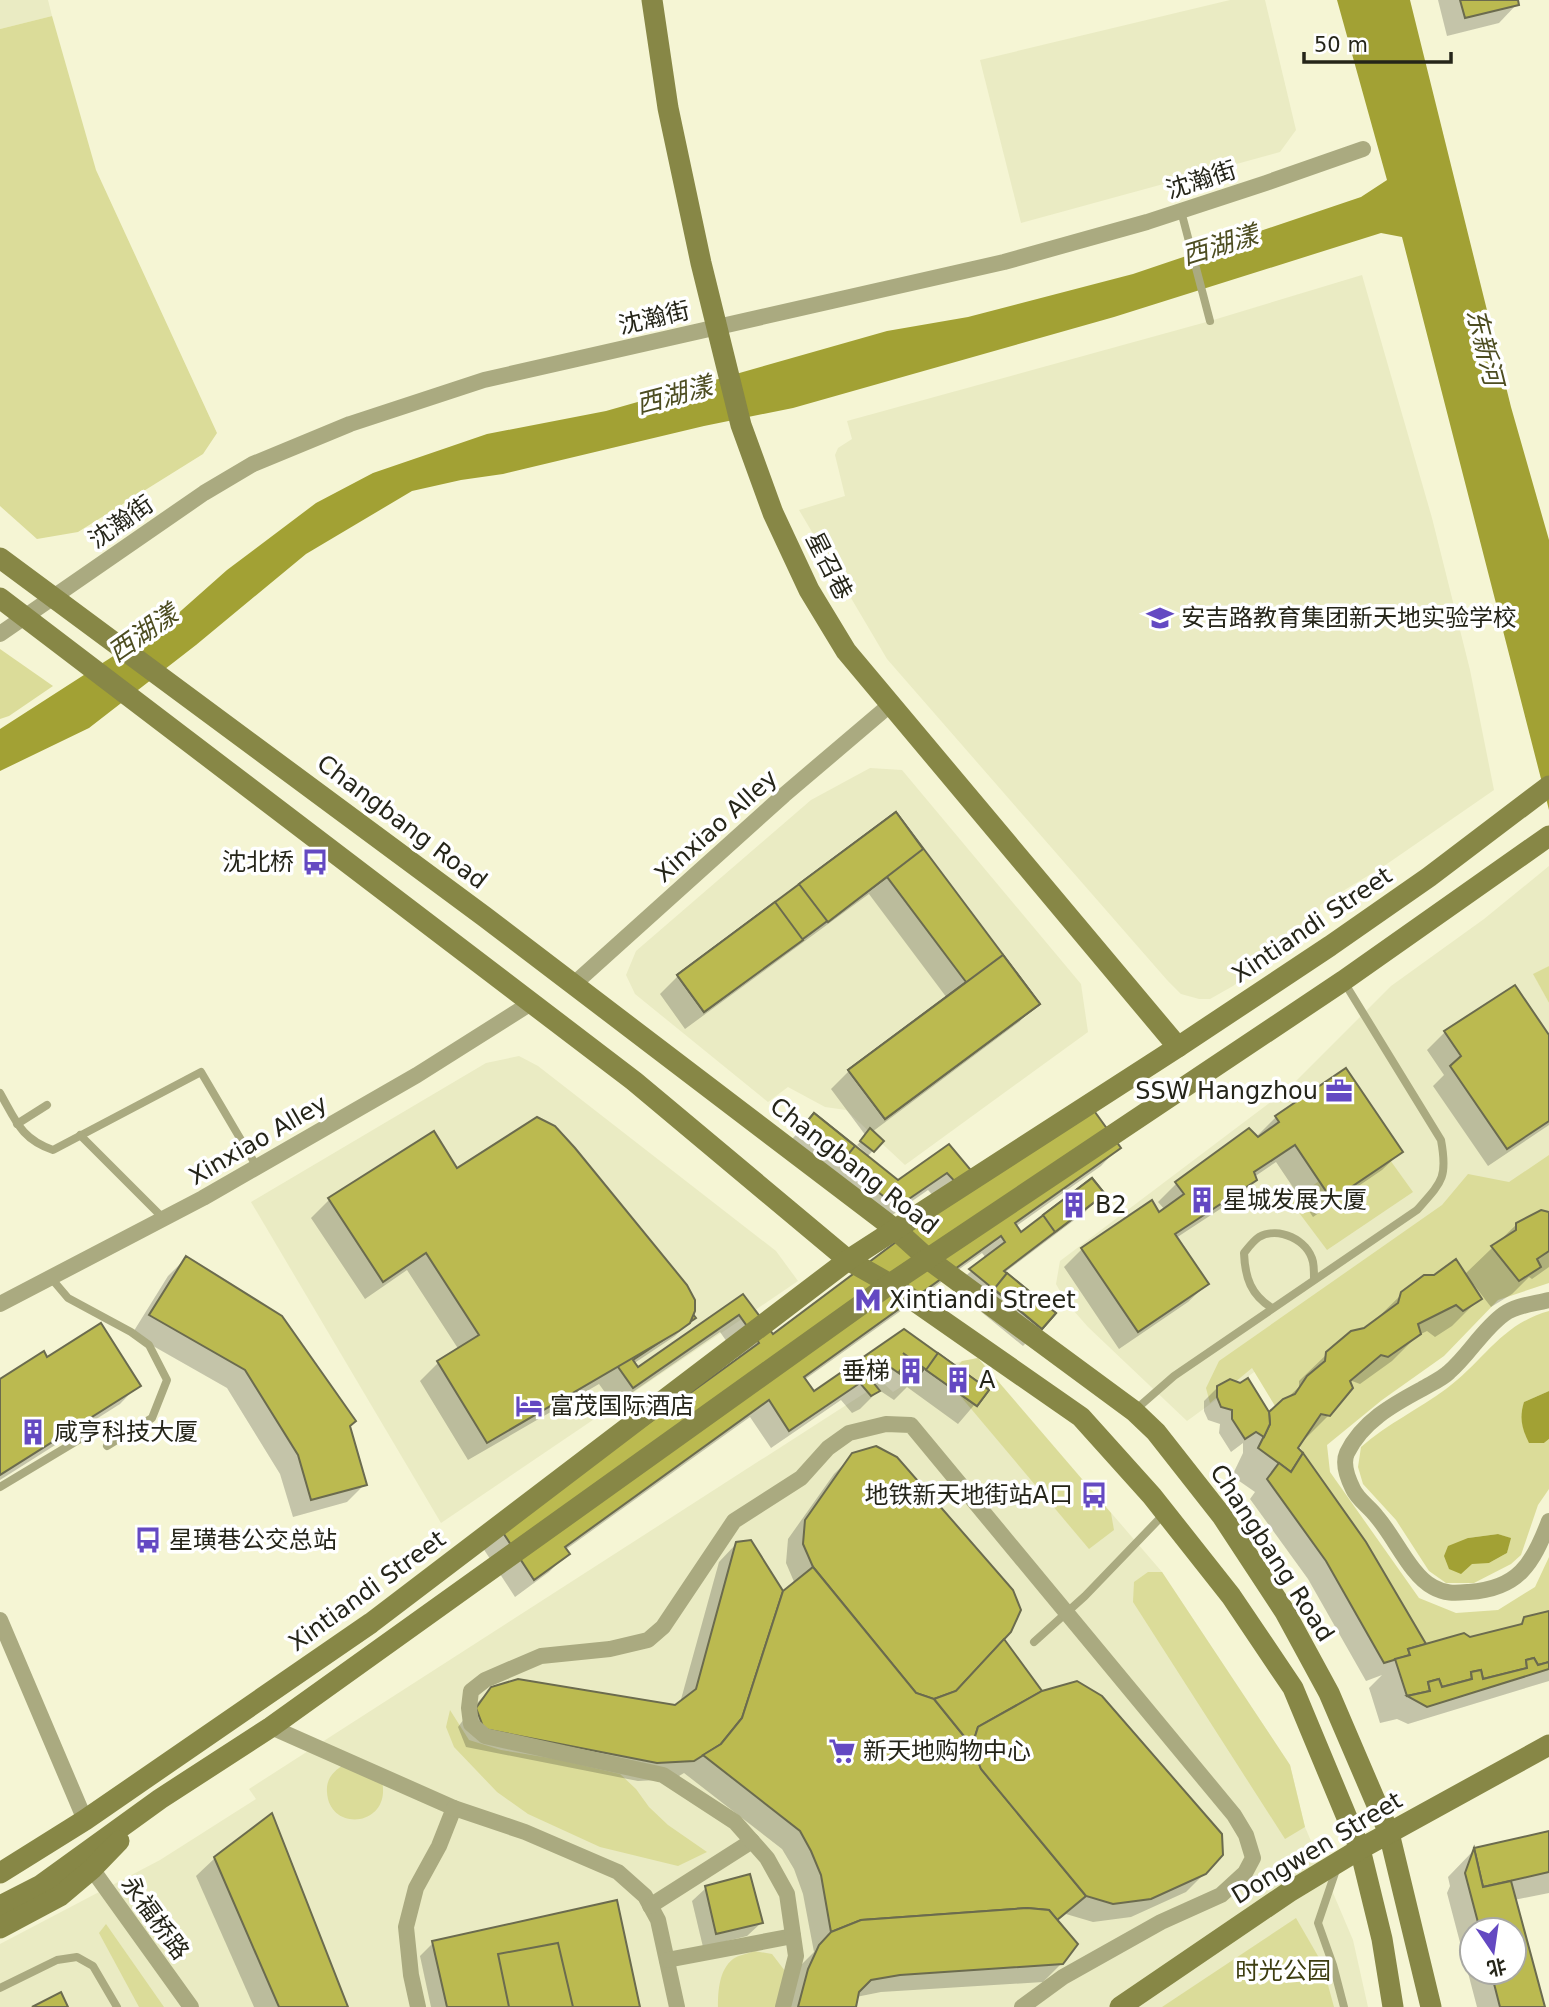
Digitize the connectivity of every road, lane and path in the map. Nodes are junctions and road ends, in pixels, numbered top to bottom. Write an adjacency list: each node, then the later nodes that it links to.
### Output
1 (652, 0): 5 (main road, 星召巷)
2 (1363, 149): 3 (street, 沈瀚街)
3 (1183, 218): 4 (lane); 5 (street, 沈瀚街)
4 (1210, 321)
5 (718, 327): 7 (street, 沈瀚街); 11 (main road, 星召巷)
6 (0, 558): 7 (main road, Changbang Road)
7 (53, 597): 9 (street, 沈瀚街); 15 (main road, Changbang Road)
8 (0, 598): 9 (main road)
9 (25, 617): 10 (street, 沈瀚街); 16 (main road)
10 (0, 634)
11 (891, 704): 15 (street, Xinxiao Alley); 17 (main road, 星召巷)
12 (1549, 786): 17 (main road, Xintiandi Street)
13 (1546, 838): 14 (main road)
14 (1343, 981): 26 (main road); 28 (lane)
15 (574, 984): 24 (main road, Changbang Road)
16 (531, 1003): 22 (street, Xinxiao Alley); 25 (main road)
17 (1178, 1047): 24 (main road, Xintiandi Street)
18 (0, 1093): 20 (lane)
19 (47, 1105): 20 (lane)
20 (18, 1124): 21 (lane)
21 (80, 1135): 22 (lane); 23 (lane)
22 (257, 1167): 23 (street, Xinxiao Alley)
23 (164, 1219): 27 (street, Xinxiao Alley)
24 (896, 1230): 25 (main road, Xintiandi Street); 26 (main road, Changbang Road)
25 (848, 1259): 29 (main road); 45 (main road, Xintiandi Street)
26 (928, 1259): 29 (main road); 33 (main road, Changbang Road)
27 (51, 1278): 31 (street, Xinxiao Alley); 35 (lane)
28 (1314, 1279): 32 (lane); 32 (lane)
29 (890, 1284): 37 (main road); 42 (main road)
30 (1549, 1300): 38 (street)
31 (0, 1304)
32 (1272, 1308): 33 (lane)
33 (1134, 1411): 46 (main road, Changbang Road)
34 (95, 1430): 36 (lane)
35 (107, 1446)
36 (0, 1487)
37 (1166, 1513): 39 (lane); 48 (main road)
38 (1549, 1521)
39 (1066, 1613): 41 (lane); 47 (street); 63 (street)
40 (0, 1620): 45 (street)
41 (1034, 1642)
42 (271, 1727): 44 (street); 49 (main road)
43 (1549, 1745): 46 (main road, Dongwen Street)
44 (454, 1808): 53 (street); 60 (street)
45 (85, 1820): 51 (main road, Xintiandi Street)
46 (1389, 1833): 48 (main road, Dongwen Street); 67 (main road, Changbang Road)
47 (752, 1841): 53 (street); 55 (street)
48 (1360, 1849): 50 (main road, Dongwen Street); 66 (main road)
49 (89, 1861): 52 (main road); 54 (main road); 59 (street, 永福桥路)
50 (1338, 1862): 64 (main road, Dongwen Street); 65 (lane)
51 (0, 1873)
52 (0, 1906)
53 (650, 1906): 56 (street)
54 (0, 1928)
55 (793, 1936): 56 (street); 62 (street)
56 (667, 1960): 61 (street)
57 (0, 1988): 58 (lane)
58 (117, 2007)
59 (191, 2007)
60 (418, 2007)
61 (677, 2007)
62 (783, 2007)
63 (1022, 2007)
64 (1120, 2007)
65 (1344, 2007)
66 (1393, 2007)
67 (1431, 2007)

